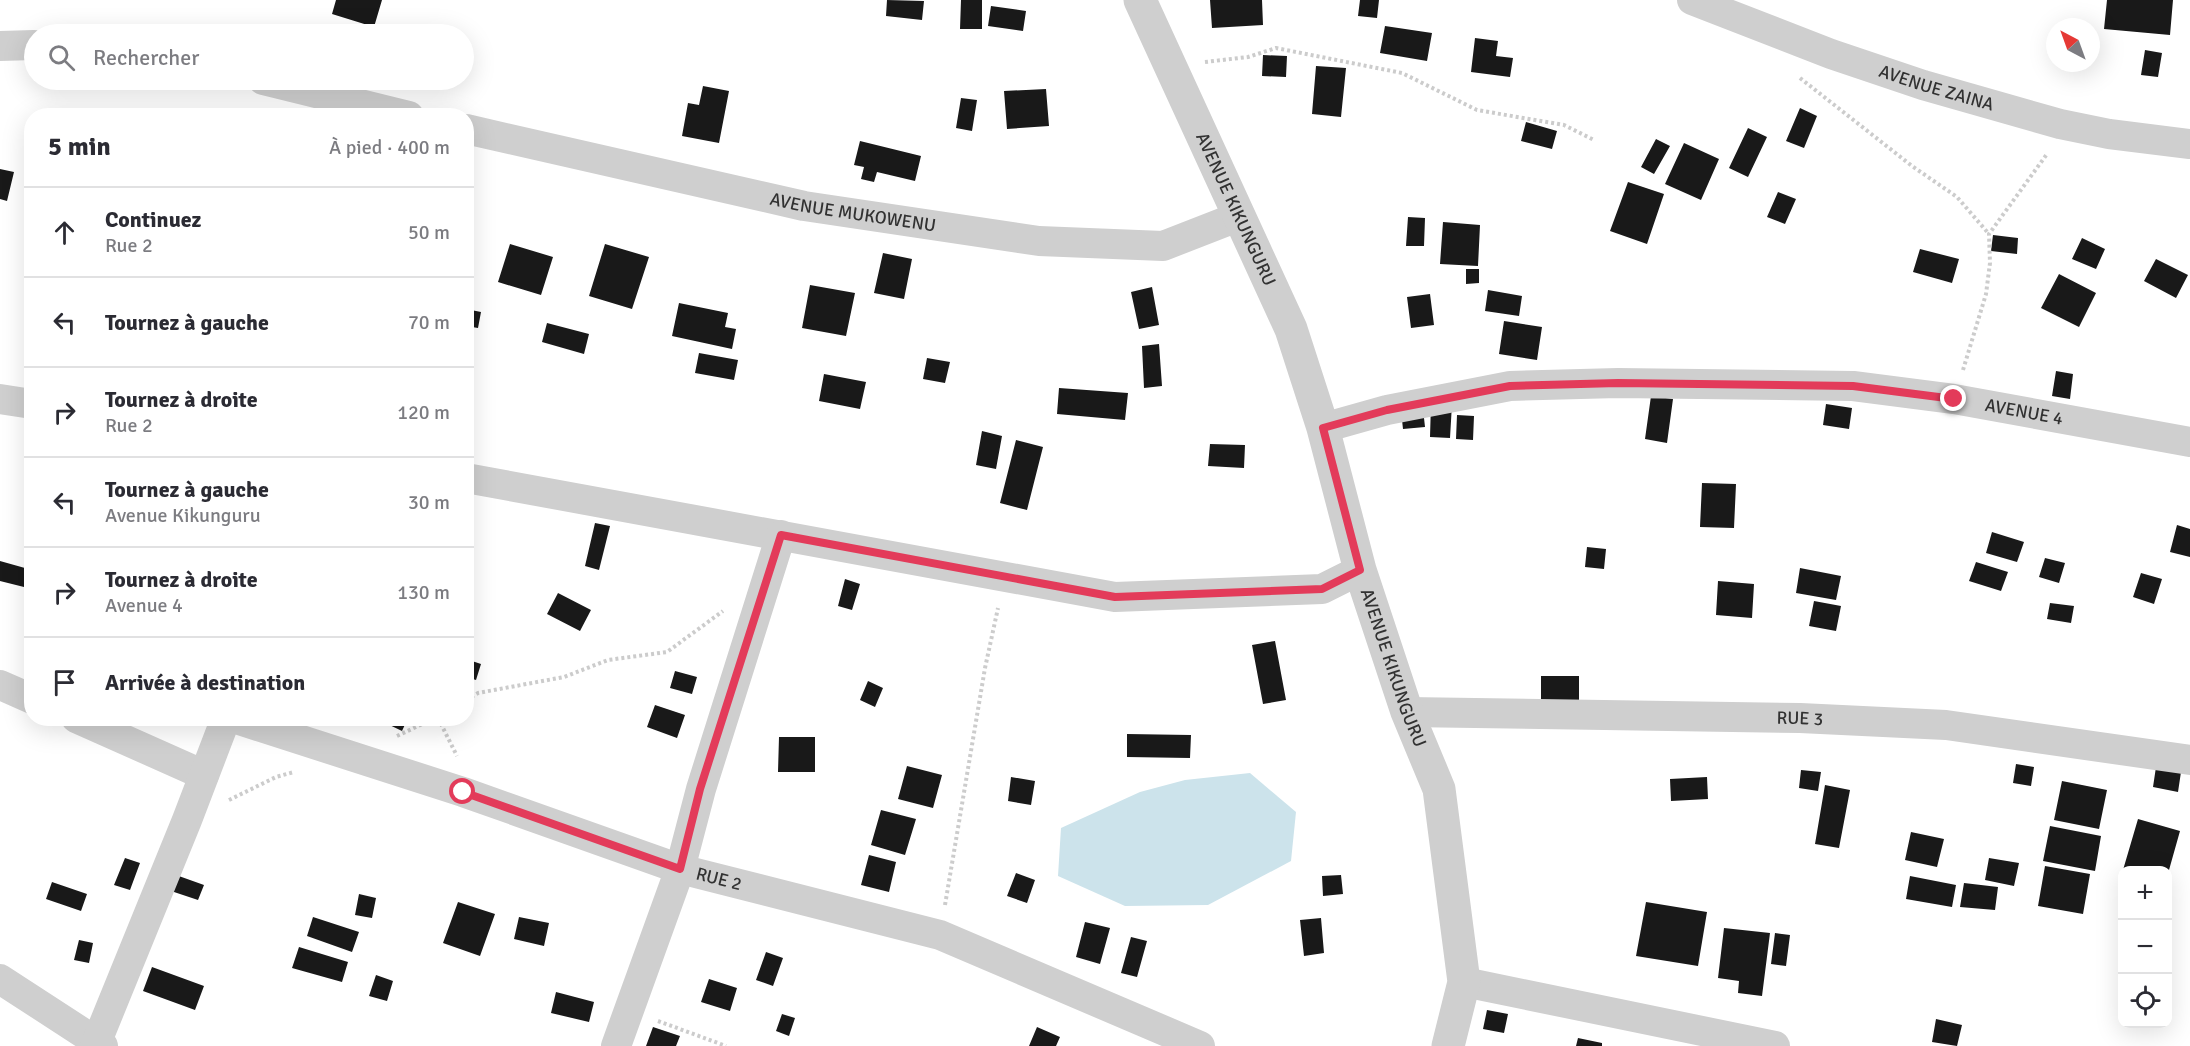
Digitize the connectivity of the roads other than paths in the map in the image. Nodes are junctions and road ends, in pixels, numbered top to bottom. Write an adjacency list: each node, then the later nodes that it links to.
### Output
1 (1140, 0): 9 (street, AVENUE KIKUNGURU)
2 (1692, 0): 8 (street, AVENUE ZAINA)
3 (24, 45): 4 (street)
4 (0, 46)
5 (304, 90): 6 (street)
6 (377, 108)
7 (474, 131): 9 (street, AVENUE MUKOWENU)
8 (2190, 144)
9 (1240, 216): 12 (street, AVENUE KIKUNGURU)
10 (0, 399): 11 (street)
11 (24, 403)
12 (1323, 428): 13 (street, AVENUE 4); 16 (street, AVENUE KIKUNGURU)
13 (2190, 442)
14 (474, 479): 15 (street)
15 (781, 535): 16 (street); 25 (street)
16 (1360, 570): 19 (street, AVENUE KIKUNGURU)
17 (0, 685): 18 (street)
18 (24, 696)
19 (1407, 712): 23 (street, RUE 3); 27 (street, AVENUE KIKUNGURU)
20 (93, 726): 24 (street)
21 (223, 726): 24 (street)
22 (258, 726): 25 (street, RUE 2)
23 (2190, 760)
24 (204, 775): 28 (street)
25 (680, 869): 29 (street); 30 (street, RUE 2)
26 (0, 979): 28 (street)
27 (1464, 982): 31 (street, AVENUE KIKUNGURU); 32 (street)
28 (98, 1045)
29 (616, 1046)
30 (1200, 1046)
31 (1448, 1046)
32 (1775, 1046)

